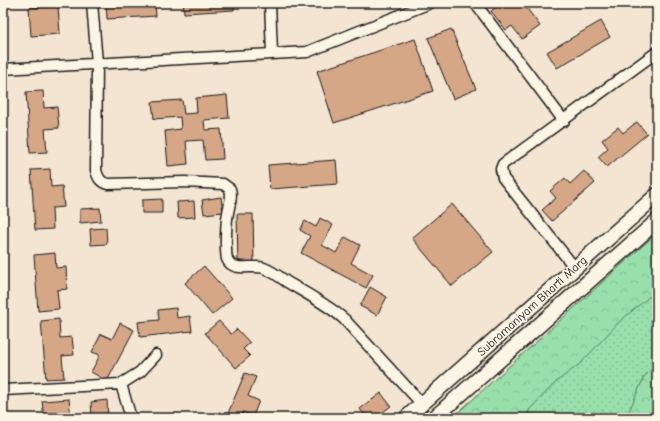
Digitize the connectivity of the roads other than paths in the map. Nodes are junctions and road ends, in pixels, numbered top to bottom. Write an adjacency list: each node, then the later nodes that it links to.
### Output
1 (92, 3): 7 (street)
2 (270, 3): 6 (street)
3 (430, 3): 6 (street)
4 (476, 3): 9 (street)
5 (657, 52): 9 (street)
6 (272, 54): 7 (street)
7 (97, 63): 8 (street); 16 (street)
8 (3, 69)
9 (564, 121): 12 (street)
10 (657, 195): 12 (main road, Subramaniyam Bharti Marg)
11 (657, 221): 19 (main road, Subramaniyam Bharti Marg)
12 (575, 268): 16 (main road, Subramaniyam Bharti Marg)
13 (156, 355): 14 (street)
14 (121, 384): 15 (street); 17 (street)
15 (3, 390)
16 (422, 404): 18 (main road, Subramaniyam Bharti Marg)
17 (131, 418)
18 (406, 418)
19 (434, 418)

